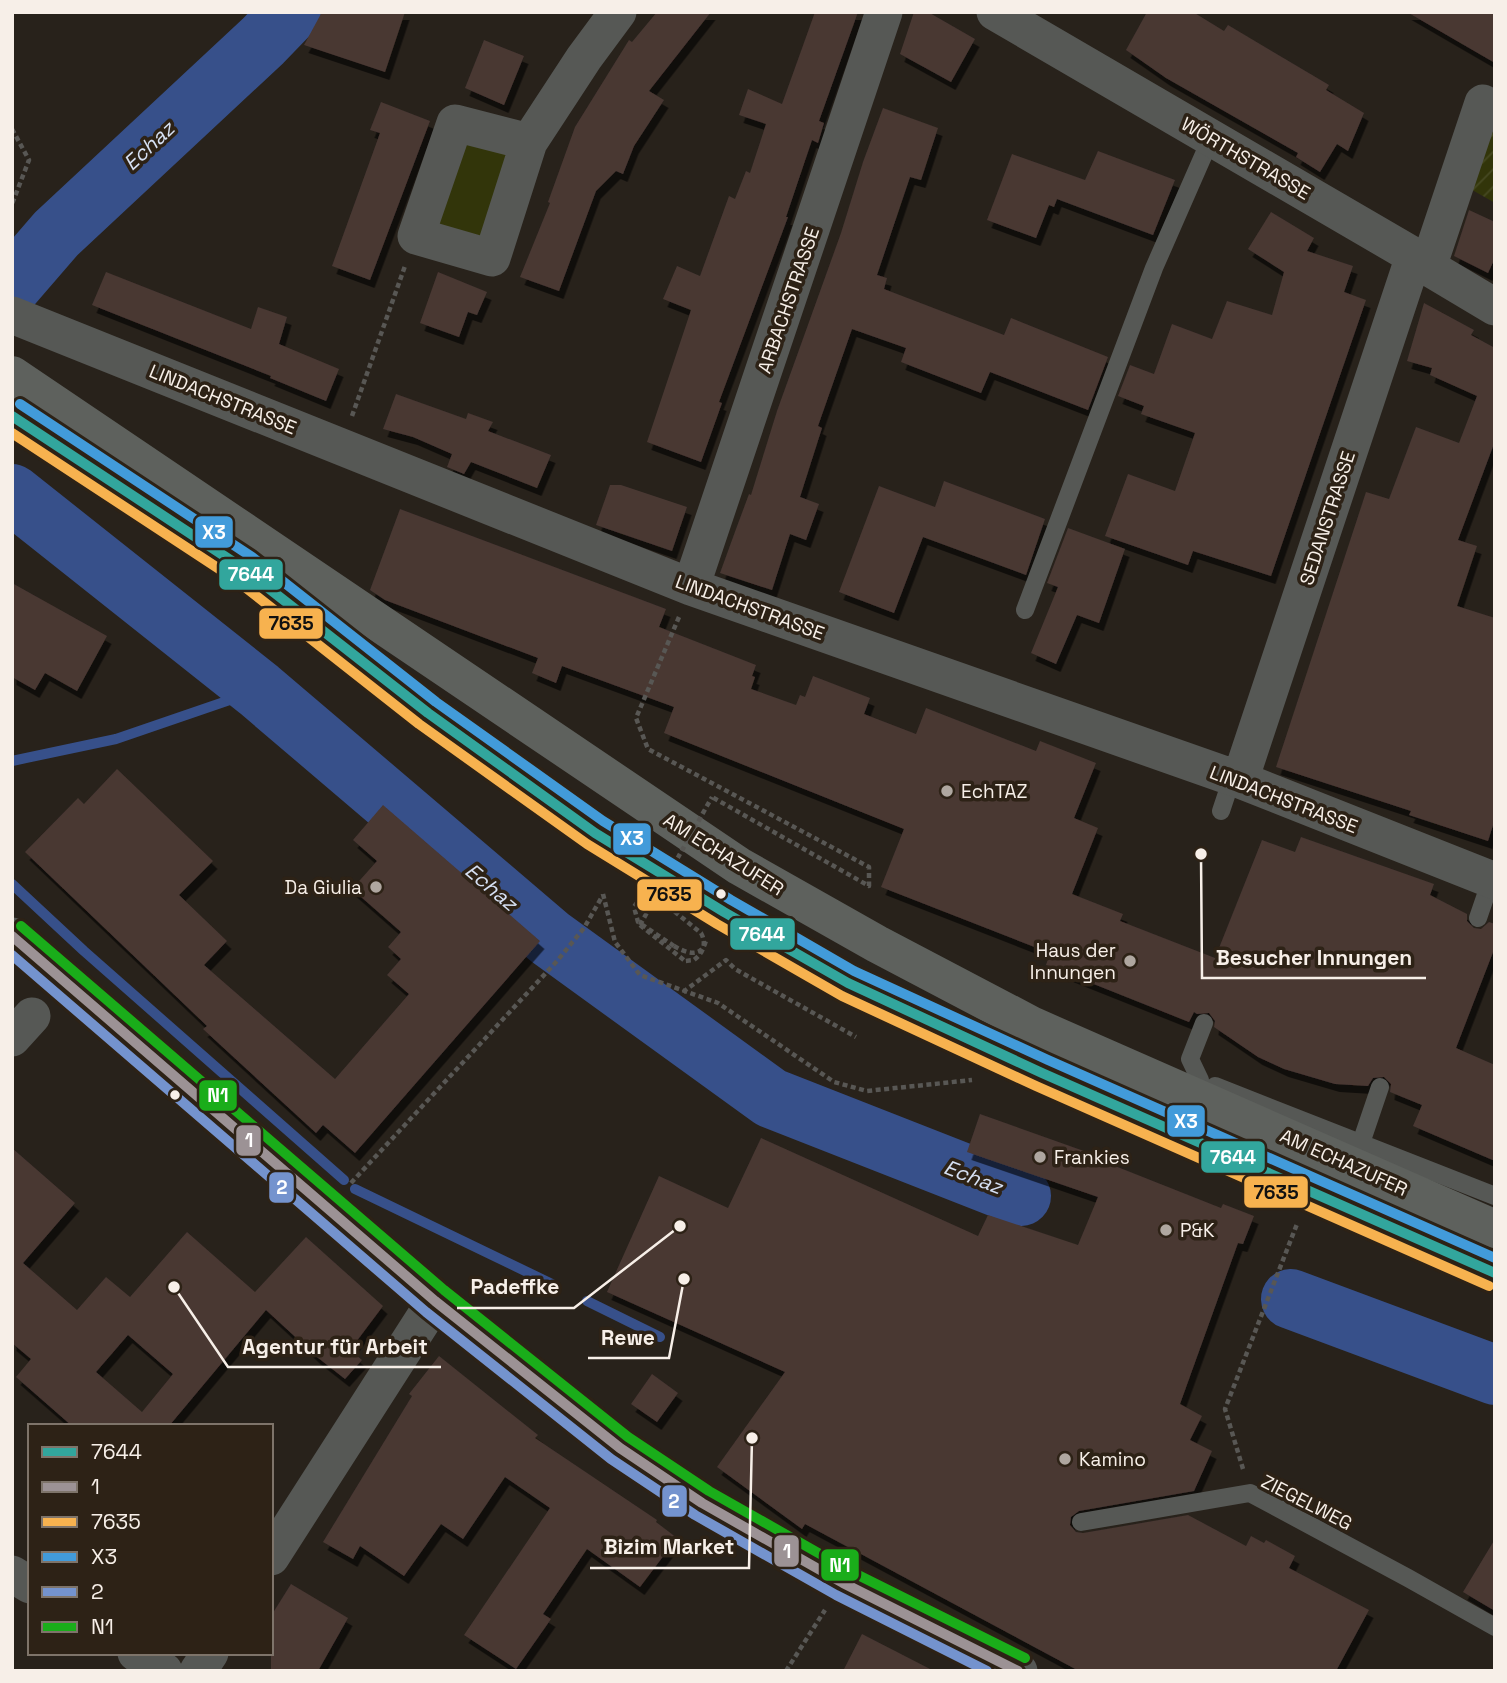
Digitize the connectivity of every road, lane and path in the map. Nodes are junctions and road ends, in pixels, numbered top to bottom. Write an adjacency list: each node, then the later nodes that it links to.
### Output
1 (618, 12): 7 (street)
2 (884, 12): 16 (street, ARBACHSTRASSE)
3 (995, 12): 6 (street, WÖRTHSTRASSE)
4 (1483, 103): 10 (street, SEDANSTRASSE)
5 (12, 129): 8 (path)
6 (1211, 138): 10 (street, WÖRTHSTRASSE); 17 (lane)
7 (529, 142): 9 (street); 9 (street)
8 (12, 204)
9 (416, 236): 15 (path)
10 (1421, 261): 11 (street, WÖRTHSTRASSE); 18 (street, SEDANSTRASSE)
11 (1495, 307)
12 (19, 317): 15 (street, LINDACHSTRASSE)
13 (12, 375): 25 (main road, AM ECHAZUFER)
14 (12, 416): 31 (main road)
15 (343, 447): 16 (street, LINDACHSTRASSE)
16 (691, 587): 18 (street, LINDACHSTRASSE); 22 (path, bridge)
17 (1025, 610)
18 (1231, 790): 19 (street, LINDACHSTRASSE)
19 (1493, 881): 20 (lane)
20 (1478, 918)
21 (12, 936): 33 (street)
22 (706, 936)
23 (682, 992): 26 (path); 27 (path); 33 (path)
24 (1204, 1023): 28 (lane)
25 (1033, 1026): 28 (lane); 34 (main road, AM ECHAZUFER)
26 (856, 1037)
27 (975, 1080)
28 (1200, 1080): 30 (lane)
29 (1380, 1087): 30 (lane)
30 (1361, 1143): 32 (lane)
31 (1309, 1192): 35 (main road); 37 (path)
32 (1495, 1196)
33 (327, 1209): 36 (street)
34 (1495, 1229)
35 (1495, 1273)
36 (435, 1301): 39 (street); 41 (street)
37 (1250, 1493): 38 (lane, ZIEGELWEG); 43 (lane, ZIEGELWEG)
38 (1081, 1522)
39 (273, 1554)
40 (12, 1574): 42 (street)
41 (842, 1583): 48 (path); 49 (street)
42 (28, 1584)
43 (1495, 1628)
44 (139, 1655): 46 (street)
45 (209, 1655): 47 (street)
46 (164, 1671)
47 (198, 1671)
48 (786, 1671)
49 (1019, 1671)

